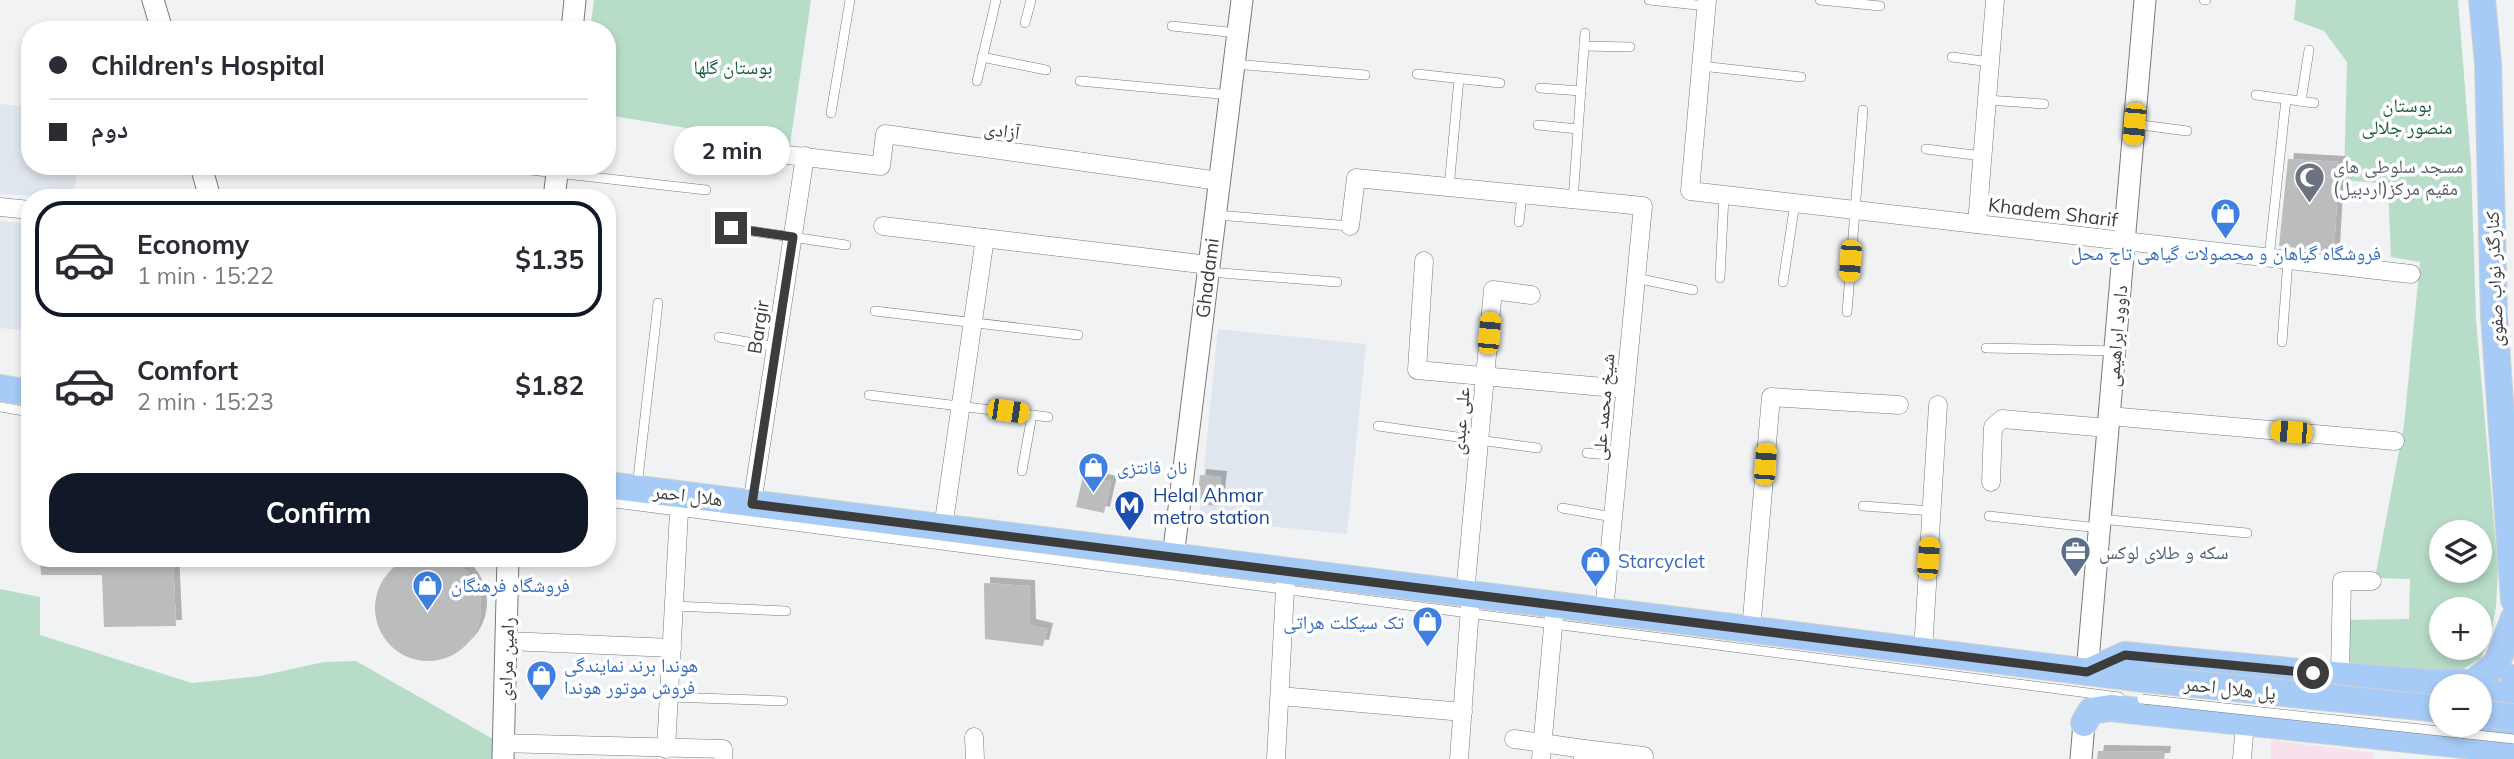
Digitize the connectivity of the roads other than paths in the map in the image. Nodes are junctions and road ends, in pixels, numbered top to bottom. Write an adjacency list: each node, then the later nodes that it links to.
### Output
1 (153, 0): 14 (street)
2 (575, 0): 15 (street)
3 (850, 0): 46 (lane)
4 (996, 0): 23 (lane)
5 (1031, 0): 16 (lane)
6 (1242, 0): 18 (street, Ghadami)
7 (1649, 0): 12 (lane)
8 (1820, 0): 13 (lane)
9 (1995, 0): 25 (street)
10 (2145, 0): 47 (street, داوود ابراهیمی)
11 (2482, 0): 135 (main road, کنارگذر نواب صفوی)
12 (1707, 3): 27 (street)
13 (1880, 6)
14 (159, 21)
15 (573, 21)
16 (1026, 23)
17 (1172, 26): 18 (lane)
18 (1238, 33): 26 (street, Ghadami)
19 (1585, 33): 20 (lane)
20 (1584, 46): 21 (lane); 37 (lane)
21 (1630, 47)
22 (2309, 50): 42 (lane)
23 (982, 57): 28 (lane); 33 (lane)
24 (1952, 57): 25 (lane)
25 (1990, 62): 41 (street)
26 (1234, 64): 30 (lane); 38 (street, Ghadami)
27 (1701, 66): 31 (lane); 60 (street, Khadem Sharif)
28 (1046, 70)
29 (1417, 74): 32 (lane)
30 (1365, 75)
31 (1801, 77)
32 (1459, 78): 35 (lane); 57 (lane)
33 (977, 80)
34 (1080, 81): 38 (lane)
35 (1500, 83)
36 (1540, 88): 37 (lane)
37 (1581, 91): 49 (lane)
38 (1230, 94): 56 (street, Ghadami)
39 (2256, 95): 40 (lane)
40 (2286, 99): 42 (lane); 76 (lane)
41 (1987, 100): 44 (lane); 54 (street)
42 (2301, 101): 43 (lane)
43 (2314, 103)
44 (2044, 104)
45 (1863, 110): 65 (lane)
46 (831, 113)
47 (2134, 124): 50 (lane); 74 (street, داوود ابراهیمی)
48 (1538, 125): 49 (lane)
49 (1578, 129): 61 (lane)
50 (2187, 131)
51 (1926, 149): 54 (lane)
52 (762, 152): 53 (street)
53 (805, 156): 56 (street, آزادی); 72 (street, Bargir)
54 (1982, 156): 68 (street)
55 (588, 175): 58 (lane)
56 (1219, 181): 66 (street, Ghadami)
57 (1449, 187): 59 (street); 70 (street)
58 (706, 190)
59 (1522, 195): 61 (street); 67 (lane)
60 (1724, 195): 62 (street, Khadem Sharif); 82 (lane)
61 (1573, 200): 81 (street, شیخ محمد علی)
62 (1795, 203): 65 (street, Khadem Sharif); 84 (lane)
63 (0, 207): 64 (street)
64 (21, 209)
65 (1853, 210): 68 (street, Khadem Sharif); 89 (lane)
66 (1215, 215): 70 (lane); 79 (street, Ghadami)
67 (1519, 222)
68 (1977, 224): 74 (street, Khadem Sharif)
69 (883, 226): 73 (street)
70 (1350, 226)
71 (731, 228): 72 (lane)
72 (793, 237): 75 (lane); 94 (street, Bargir)
73 (985, 238): 79 (street); 90 (street)
74 (2124, 241): 76 (street, Khadem Sharif); 96 (street, داوود ابراهیمی)
75 (846, 245)
76 (2269, 258): 77 (street, Khadem Sharif)
77 (2288, 260): 80 (street, Khadem Sharif); 93 (lane)
78 (1424, 261): 97 (street)
79 (1209, 268): 83 (lane); 131 (street, Ghadami)
80 (2411, 274)
81 (1636, 278): 85 (lane); 99 (street, شیخ محمد علی)
82 (1720, 278)
83 (1337, 282)
84 (1783, 282)
85 (1693, 290)
86 (1531, 295): 97 (street, علی عبدی)
87 (658, 303): 119 (lane)
88 (875, 311): 90 (lane)
89 (1847, 312)
90 (973, 323): 91 (lane); 102 (street)
91 (1077, 335)
92 (719, 337): 94 (lane)
93 (2282, 342)
94 (776, 347): 121 (street, Bargir)
95 (1986, 348): 96 (lane)
96 (2115, 351): 109 (street, داوود ابراهیمی)
97 (1485, 376): 99 (street); 111 (street, علی عبدی)
98 (0, 388): 100 (main road)
99 (1625, 389): 115 (street, شیخ محمد علی)
100 (21, 392)
101 (869, 395): 102 (lane)
102 (961, 405): 107 (lane); 129 (street)
103 (1899, 405): 142 (street)
104 (1938, 405): 124 (street)
105 (0, 407): 106 (lane)
106 (21, 410)
107 (1032, 415): 108 (lane); 116 (lane)
108 (1048, 417)
109 (2108, 422): 112 (street); 117 (street); 128 (street, داوود ابراهیمی)
110 (1378, 426): 111 (lane)
111 (1480, 439): 113 (lane); 136 (street, علی عبدی)
112 (2395, 441)
113 (1537, 448)
114 (1587, 453): 115 (lane)
115 (1619, 456): 127 (street, شیخ محمد علی)
116 (1022, 471)
117 (1991, 482)
118 (616, 486): 119 (main road, هلال احمر)
119 (637, 489): 121 (main road, هلال احمر)
120 (616, 503): 125 (lane)
121 (752, 504): 129 (main road, هلال احمر)
122 (1863, 506): 124 (lane)
123 (1562, 508): 127 (lane)
124 (1931, 511): 145 (street)
125 (679, 512): 133 (lane); 137 (street)
126 (1989, 516): 128 (lane)
127 (1613, 517): 139 (street, شیخ محمد علی)
128 (2100, 524): 130 (lane); 146 (street, داوود ابراهیمی)
129 (943, 528): 131 (main road, هلال احمر)
130 (2246, 533)
131 (1173, 557): 133 (main road, هلال احمر)
132 (508, 567): 143 (street, رامین مرادی)
133 (1285, 581): 136 (main road, هلال احمر); 153 (street)
134 (2372, 581): 148 (street)
135 (2514, 600)
136 (1469, 601): 140 (main road, هلال احمر); 157 (street, علی عبدی)
137 (674, 607): 138 (lane); 144 (street)
138 (786, 611)
139 (1604, 611): 140 (main road, هلال احمر); 142 (main road, هلال احمر)
140 (1554, 615): 151 (lane); 169 (street)
141 (2514, 618): 147 (main road)
142 (1751, 630): 145 (main road, هلال احمر)
143 (506, 641): 144 (street); 168 (street, رامین مرادی)
144 (672, 648): 154 (street)
145 (1923, 651): 146 (main road, هلال احمر)
146 (2087, 672): 148 (main road); 151 (main road, هلال احمر)
147 (2484, 674)
148 (2340, 675): 150 (main road)
149 (2514, 678): 180 (main road)
150 (2429, 682)
151 (2143, 689): 156 (main road, پل هلال احمر, bridge); 166 (lane, bridge)
152 (2492, 694): 162 (main road)
153 (1280, 696): 157 (street); 175 (street)
154 (669, 697): 155 (lane); 170 (street)
155 (783, 701)
156 (2429, 708)
157 (1463, 712): 176 (street, علی عبدی)
158 (2492, 714): 159 (main road, bridge)
159 (2514, 717)
160 (2084, 723): 161 (main road); 177 (street)
161 (2245, 723): 167 (main road); 178 (street)
162 (2492, 735)
163 (974, 737): 174 (street)
164 (2490, 737): 167 (main road)
165 (1514, 739): 169 (street)
166 (2514, 740)
167 (2473, 746): 179 (main road)
168 (503, 751): 170 (street)
169 (1542, 751): 171 (street)
170 (662, 752): 173 (street)
171 (1584, 754): 172 (street)
172 (1644, 756)
173 (723, 759)
174 (975, 759)
175 (1276, 759)
176 (1459, 759)
177 (2081, 759)
178 (2242, 759)
179 (2497, 759)
180 (2513, 759)

